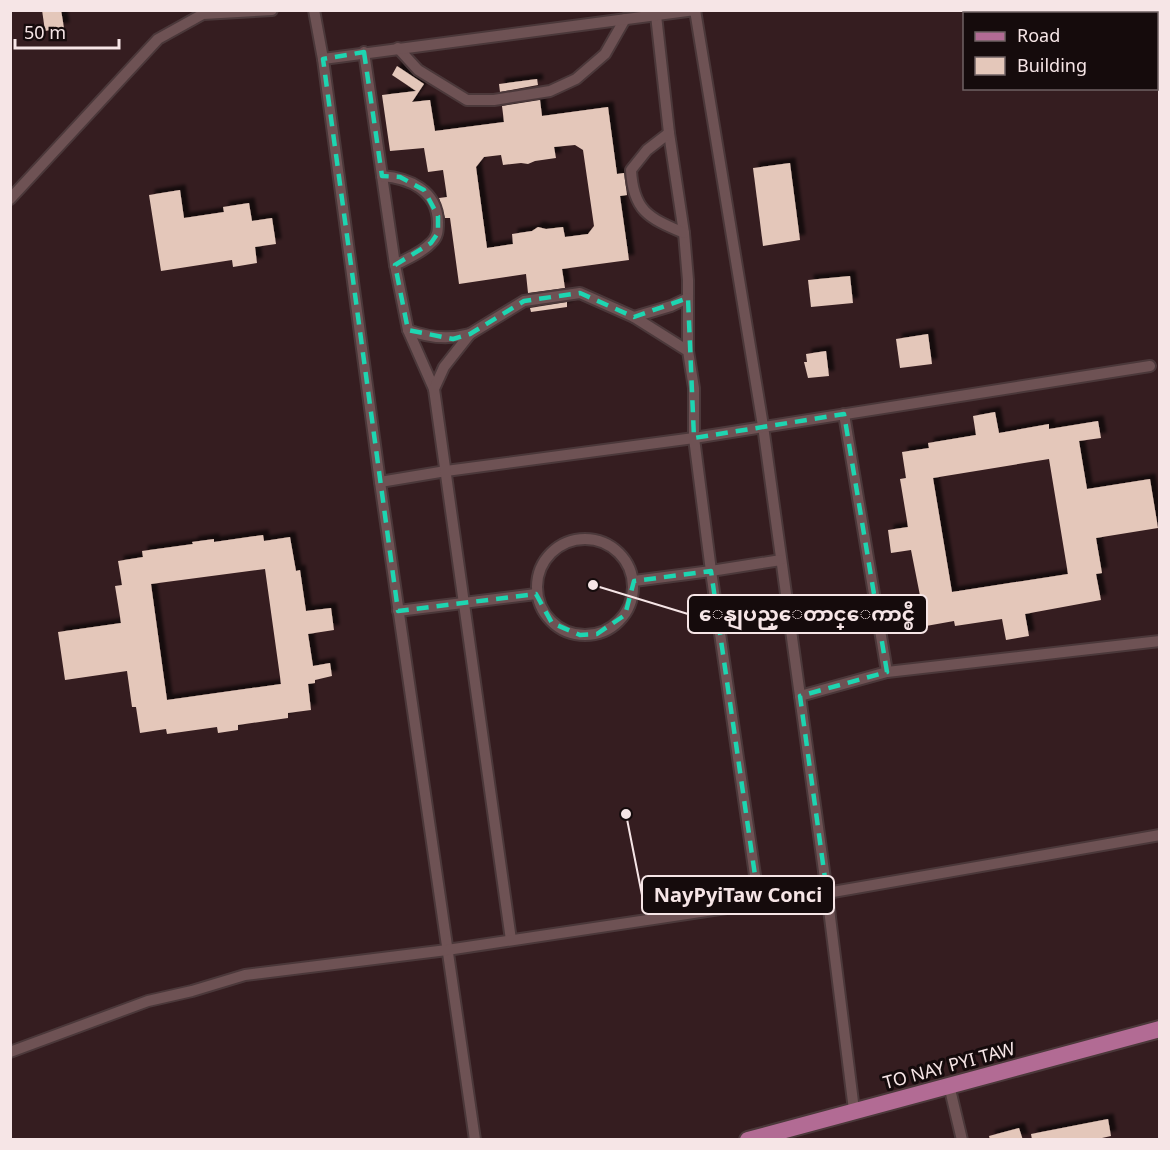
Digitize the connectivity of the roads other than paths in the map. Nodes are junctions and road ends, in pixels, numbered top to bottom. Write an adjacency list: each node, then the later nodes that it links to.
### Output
1 (272, 10): 10 (street)
2 (314, 10): 7 (street)
3 (656, 15): 4 (street); 8 (street); 21 (street)
4 (625, 19): 5 (street); 5 (street)
5 (398, 48): 6 (street)
6 (364, 52): 7 (street); 9 (street)
7 (323, 59): 24 (street)
8 (669, 133): 11 (street); 11 (street)
9 (382, 176): 12 (street); 12 (street)
10 (10, 199)
11 (684, 233): 13 (street)
12 (395, 265): 15 (street)
13 (688, 298): 14 (street); 17 (street)
14 (634, 317): 16 (street); 17 (street)
15 (408, 330): 16 (street); 19 (street)
16 (470, 334): 19 (street)
17 (688, 351): 22 (street)
18 (1150, 366): 20 (street)
19 (434, 389): 23 (street)
20 (844, 414): 21 (street); 32 (street)
21 (763, 426): 22 (street); 25 (street)
22 (694, 438): 23 (street); 26 (street)
23 (446, 471): 24 (street); 29 (street)
24 (380, 482): 30 (street)
25 (781, 560): 26 (street); 33 (street)
26 (711, 572): 27 (street); 36 (street)
27 (634, 581): 28 (street); 28 (street)
28 (536, 594): 29 (street)
29 (464, 603): 30 (street); 37 (street)
30 (398, 611): 38 (street)
31 (1160, 641): 32 (street)
32 (887, 672): 33 (street)
33 (800, 696): 35 (street)
34 (1160, 835): 35 (street)
35 (827, 892): 36 (street); 42 (street)
36 (759, 903): 37 (street)
37 (510, 940): 38 (street)
38 (447, 950): 40 (street); 43 (street)
39 (1160, 1029): 41 (main road, TO NAY PYI TAW)
40 (10, 1052)
41 (949, 1085): 42 (main road, TO NAY PYI TAW); 45 (street)
42 (854, 1110): 44 (main road, TO NAY PYI TAW)
43 (475, 1140)
44 (748, 1140)
45 (962, 1140)

